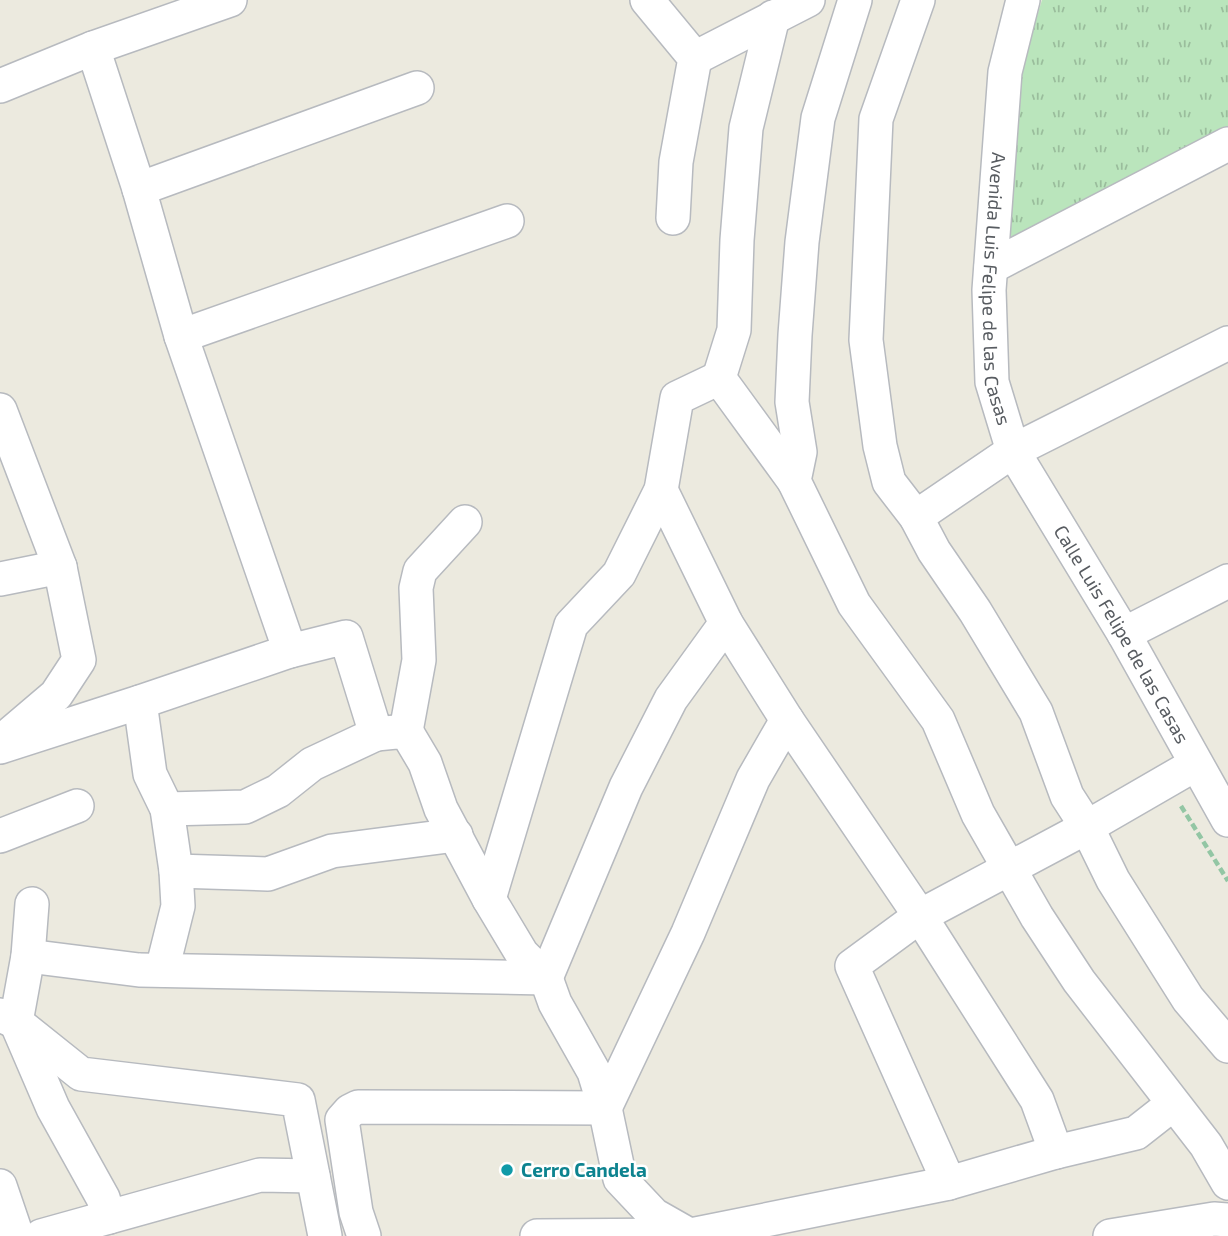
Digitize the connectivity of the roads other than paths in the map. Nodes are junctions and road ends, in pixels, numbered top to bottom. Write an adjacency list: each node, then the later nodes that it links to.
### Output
1 (230, 0): 7 (street)
2 (647, 0): 8 (street)
3 (855, 0): 21 (street)
4 (918, 0): 23 (street)
5 (1023, 0): 15 (street, Avenida Luis Felipe de las Casas)
6 (791, 5): 8 (street); 18 (street)
7 (93, 48): 9 (street); 12 (street)
8 (695, 58): 13 (street)
9 (0, 86)
10 (417, 88): 12 (street)
11 (1228, 144): 15 (street)
12 (139, 189): 16 (street)
13 (673, 218)
14 (507, 221): 16 (street)
15 (991, 267): 20 (street, Avenida Luis Felipe de las Casas)
16 (181, 336): 30 (street)
17 (1228, 343): 20 (street)
18 (719, 378): 21 (street); 22 (street)
19 (0, 410): 25 (street)
20 (1013, 451): 23 (street); 29 (street, Calle Luis Felipe de las Casas)
21 (794, 481): 42 (street)
22 (660, 490): 28 (street); 44 (street)
23 (916, 517): 39 (street)
24 (465, 522): 33 (street)
25 (60, 567): 26 (street); 34 (street)
26 (0, 579)
27 (1228, 582): 29 (street)
28 (726, 623): 32 (street); 49 (street)
29 (1124, 634): 35 (street, Calle Luis Felipe de las Casas)
30 (290, 651): 31 (street); 33 (street)
31 (140, 702): 34 (street); 37 (street)
32 (787, 720): 46 (street); 53 (street)
33 (391, 733): 37 (street); 40 (street)
34 (0, 745)
35 (1196, 764): 38 (street, Calle Luis Felipe de las Casas); 39 (street)
36 (77, 806): 41 (street)
37 (167, 808): 43 (street)
38 (1227, 816)
39 (1087, 827): 42 (street); 51 (street)
40 (457, 835): 43 (street); 44 (street)
41 (0, 836)
42 (1009, 867): 46 (street); 52 (street)
43 (176, 871): 48 (street)
44 (489, 899): 49 (street)
45 (32, 904): 47 (street)
46 (920, 916): 54 (street); 56 (street)
47 (28, 956): 48 (street); 50 (street)
48 (162, 970): 49 (street)
49 (546, 978): 53 (street)
50 (8, 1019): 55 (street); 59 (street)
51 (1228, 1046)
52 (1173, 1104): 54 (street); 57 (street)
53 (605, 1108): 63 (street); 65 (street)
54 (1056, 1152): 56 (street)
55 (313, 1176): 59 (street); 62 (street)
56 (949, 1183): 65 (street)
57 (1228, 1183)
58 (0, 1186): 61 (street)
59 (109, 1217): 61 (street)
60 (1228, 1220): 66 (street)
61 (37, 1236)
62 (326, 1236)
63 (364, 1236)
64 (537, 1236): 65 (street)
65 (691, 1236)
66 (1110, 1236)

